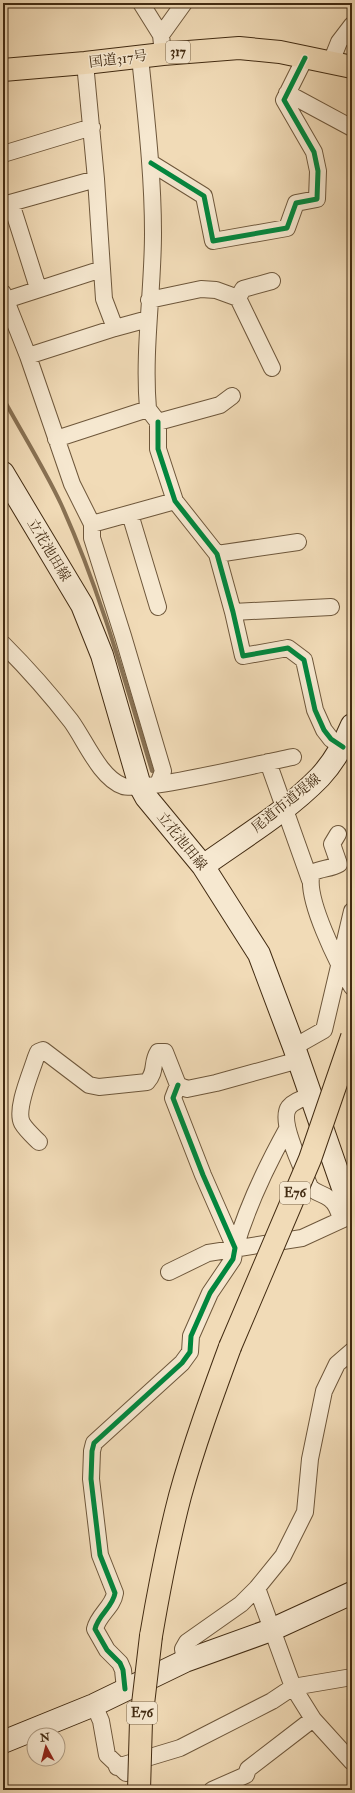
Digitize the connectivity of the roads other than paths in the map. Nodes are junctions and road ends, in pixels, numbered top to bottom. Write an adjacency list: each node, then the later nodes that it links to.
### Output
1 (142, 3): 4 (street)
2 (184, 3): 4 (street)
3 (352, 25): 7 (street)
4 (162, 44): 5 (highway, 国道317号 / 317); 6 (highway, 国道317号 / 317)
5 (140, 57): 8 (highway, 国道317号 / 317); 15 (street)
6 (305, 58): 7 (highway, 国道317号 / 317); 11 (street)
7 (331, 62): 9 (highway, 国道317号 / 317)
8 (85, 63): 10 (highway, 国道317号 / 317); 12 (street)
9 (352, 67)
10 (3, 70)
11 (287, 93): 13 (street); 15 (street)
12 (92, 127): 14 (street); 16 (street)
13 (352, 128)
14 (3, 154)
15 (151, 163): 23 (street)
16 (96, 179): 17 (street); 18 (street)
17 (7, 204): 20 (street)
18 (102, 269): 20 (street); 25 (street)
19 (272, 281): 22 (street)
20 (38, 288): 21 (street)
21 (4, 296): 26 (street)
22 (238, 298): 23 (street); 27 (street)
23 (149, 300): 24 (street)
24 (148, 319): 25 (street); 29 (street)
25 (115, 328): 26 (street)
26 (28, 356): 31 (street)
27 (272, 368)
28 (232, 396): 30 (street)
29 (148, 409): 30 (street); 31 (street)
30 (158, 422): 33 (street)
31 (56, 439): 35 (street)
32 (3, 473): 46 (main road, 立花池田線)
33 (175, 501): 34 (street); 37 (street)
34 (130, 514): 35 (street); 38 (street)
35 (92, 524): 46 (street)
36 (298, 542): 37 (street)
37 (217, 554): 40 (street)
38 (158, 607)
39 (331, 607): 40 (street)
40 (233, 612): 43 (street)
41 (3, 644): 46 (street)
42 (352, 725): 43 (main road, 尾道市道堤線)
43 (343, 747): 47 (main road, 尾道市道堤線)
44 (293, 757): 45 (street)
45 (268, 762): 46 (street); 47 (street)
46 (149, 785): 49 (main road, 立花池田線)
47 (284, 808): 49 (main road, 尾道市道堤線); 50 (street)
48 (338, 834): 50 (street)
49 (203, 866): 55 (main road, 立花池田線)
50 (310, 880): 52 (street)
51 (352, 911): 52 (street)
52 (340, 967): 53 (street); 55 (street)
53 (352, 988)
54 (352, 1037): 76 (highway, E76, bridge)
55 (296, 1054): 56 (street); 57 (main road, 立花池田線)
56 (178, 1085): 59 (street); 61 (street)
57 (310, 1096): 58 (street); 60 (main road, 立花池田線)
58 (287, 1129): 60 (street); 61 (street)
59 (39, 1142)
60 (349, 1211): 61 (street)
61 (236, 1248): 62 (street); 70 (street)
62 (169, 1272)
63 (352, 1351): 64 (street)
64 (257, 1588): 66 (street); 67 (street)
65 (352, 1593): 66 (main road)
66 (271, 1630): 67 (main road); 69 (street)
67 (185, 1661): 70 (main road)
68 (352, 1677): 69 (street)
69 (293, 1687): 72 (street); 75 (street)
70 (125, 1689): 71 (main road)
71 (94, 1705): 73 (main road); 75 (street)
72 (313, 1719): 74 (street); 78 (street)
73 (3, 1742)
74 (352, 1762)
75 (117, 1767): 77 (street)
76 (139, 1790)
77 (146, 1790)
78 (212, 1790)

